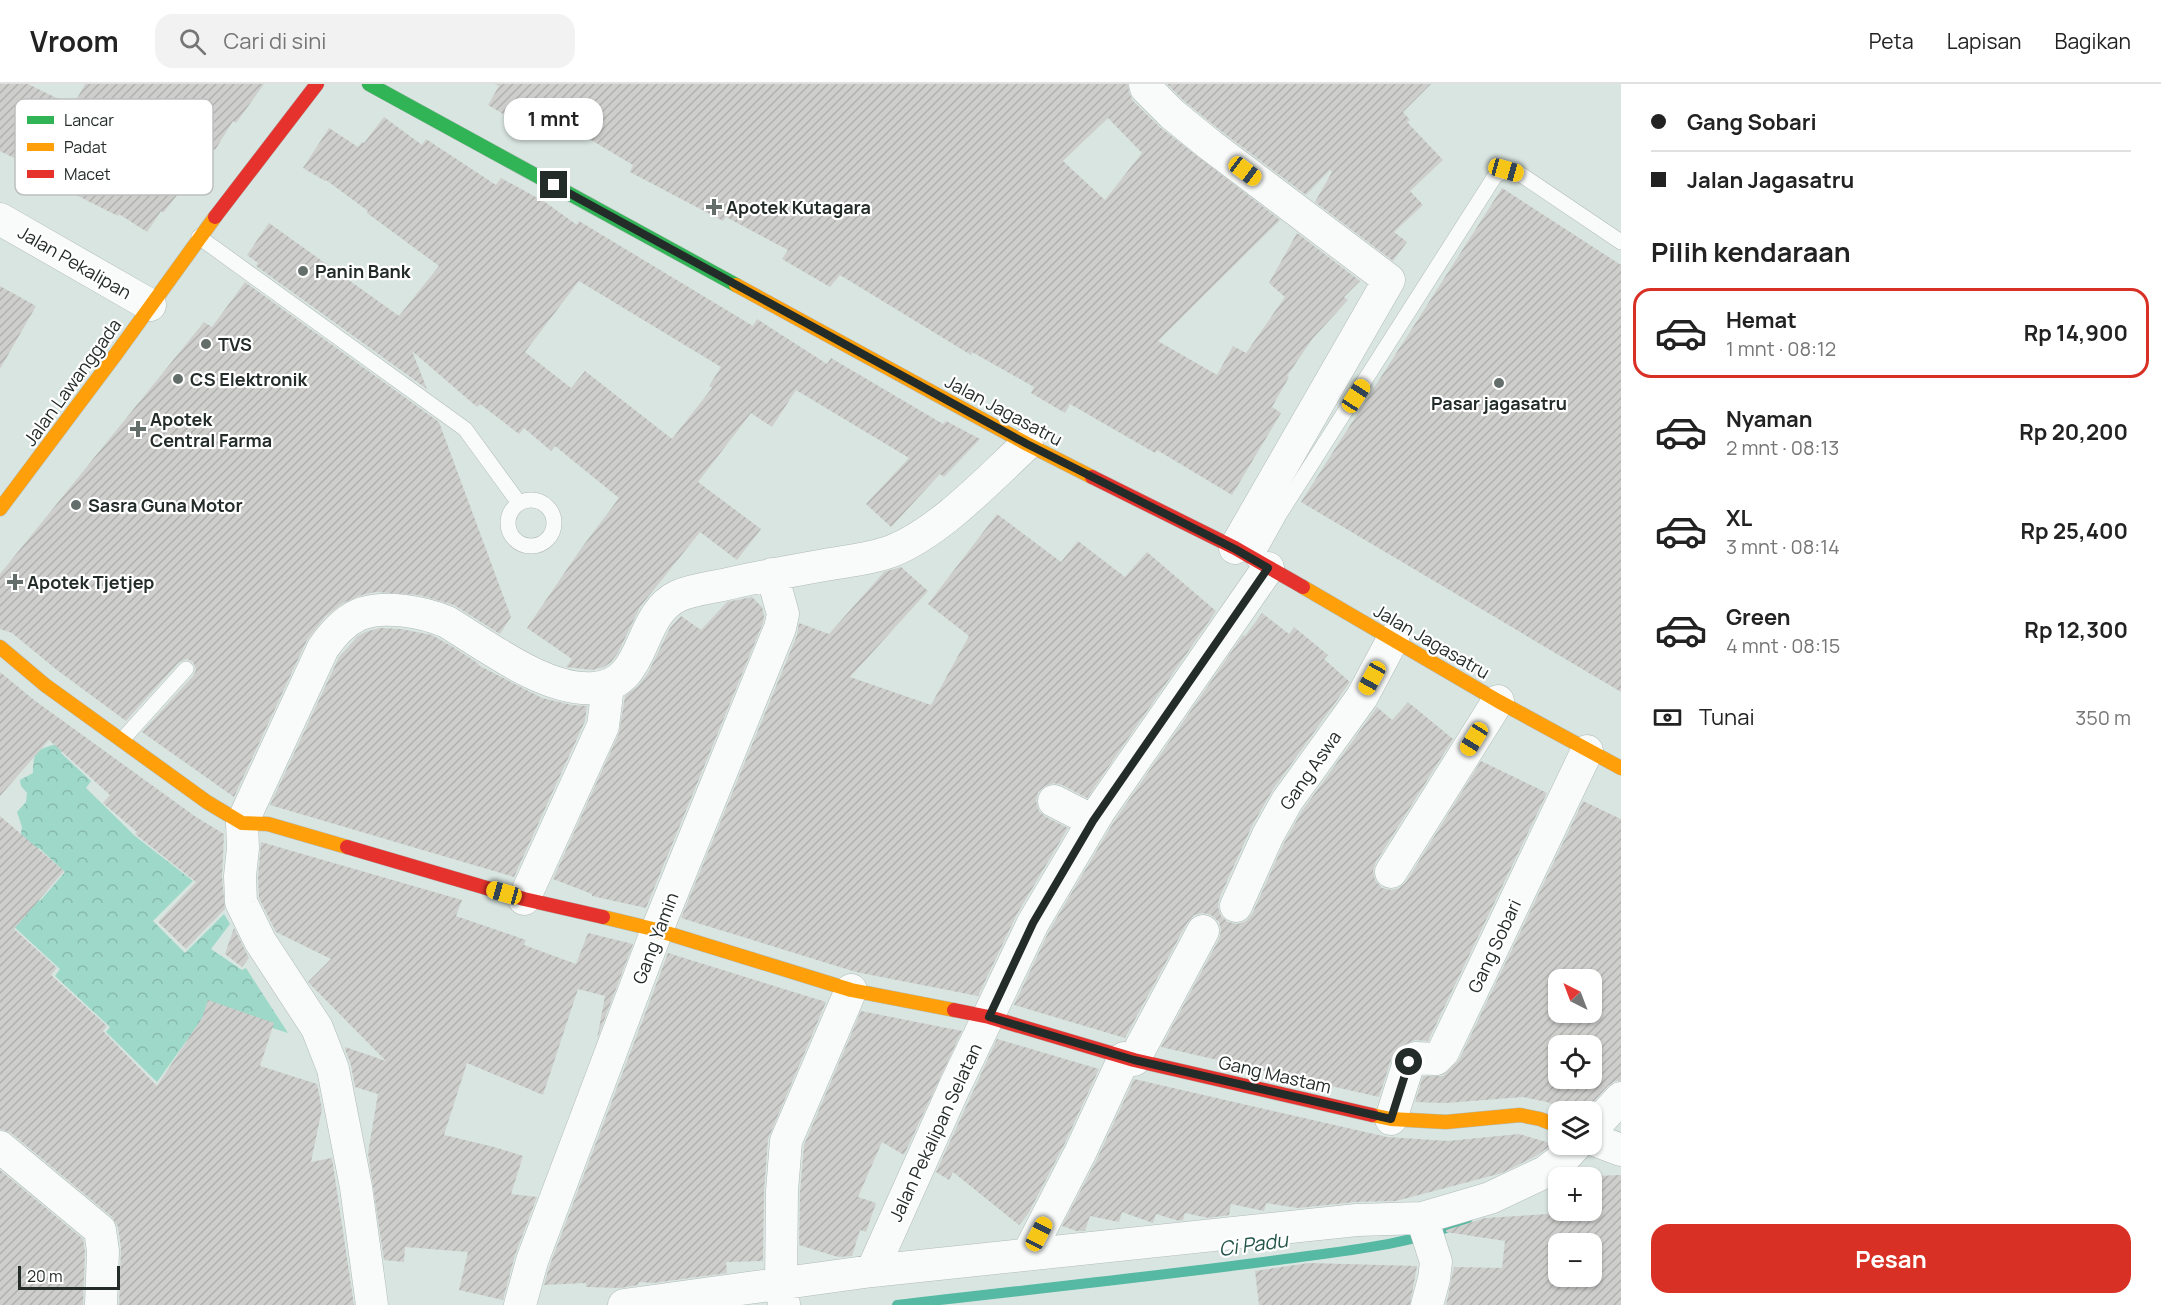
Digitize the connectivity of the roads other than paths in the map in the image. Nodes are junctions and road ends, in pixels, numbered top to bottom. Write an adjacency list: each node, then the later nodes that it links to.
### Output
1 (317, 84): 5 (street, Jalan Lawanggada)
2 (369, 84): 8 (street, Jalan Jagasatru)
3 (1145, 84): 11 (street, Jalan Pekalipan Selatan)
4 (0, 219): 7 (street, Jalan Pekalipan)
5 (199, 237): 7 (street, Jalan Lawanggada); 9 (lane)
6 (1621, 242): 11 (lane)
7 (150, 305): 10 (street, Jalan Lawanggada)
8 (1027, 444): 11 (street, Jalan Jagasatru); 12 (street)
9 (519, 503)
10 (0, 509)
11 (1252, 559): 13 (street, Jalan Jagasatru); 22 (street, Jalan Pekalipan Selatan)
12 (772, 574): 16 (street); 27 (street, Gang Yamin)
13 (1392, 639): 17 (street, Jalan Jagasatru); 26 (street, Gang Aswa)
14 (0, 647): 18 (street)
15 (186, 669): 18 (lane)
16 (608, 686): 23 (street); 25 (street)
17 (1498, 700): 19 (street, Jalan Jagasatru); 24 (street)
18 (122, 740): 23 (street)
19 (1587, 751): 20 (street, Jalan Jagasatru); 34 (street, Gang Sobari)
20 (1621, 768)
21 (1054, 801): 22 (street)
22 (1093, 821): 30 (street, Jalan Pekalipan Selatan)
23 (242, 824): 25 (street, Gang Mastam); 45 (street)
24 (1391, 872)
25 (524, 899): 27 (street, Gang Mastam)
26 (1236, 906)
27 (657, 930): 29 (street, Gang Mastam); 46 (street, Gang Yamin)
28 (1203, 931): 31 (street)
29 (851, 990): 30 (street, Gang Mastam); 43 (street)
30 (989, 1017): 31 (street, Gang Mastam); 42 (street, Jalan Pekalipan Selatan)
31 (1129, 1059): 34 (street, Gang Mastam); 41 (street)
32 (1621, 1098): 33 (street)
33 (1602, 1118)
34 (1391, 1119): 35 (street, Gang Mastam)
35 (1548, 1122)
36 (1602, 1143): 38 (street)
37 (0, 1147): 44 (street)
38 (1621, 1150)
39 (1567, 1155): 40 (street)
40 (1422, 1220): 41 (street); 48 (street)
41 (1028, 1254): 42 (street)
42 (872, 1271): 43 (street)
43 (783, 1297): 47 (street)
44 (101, 1305)
45 (372, 1305)
46 (520, 1305)
47 (624, 1305)
48 (1427, 1305)

